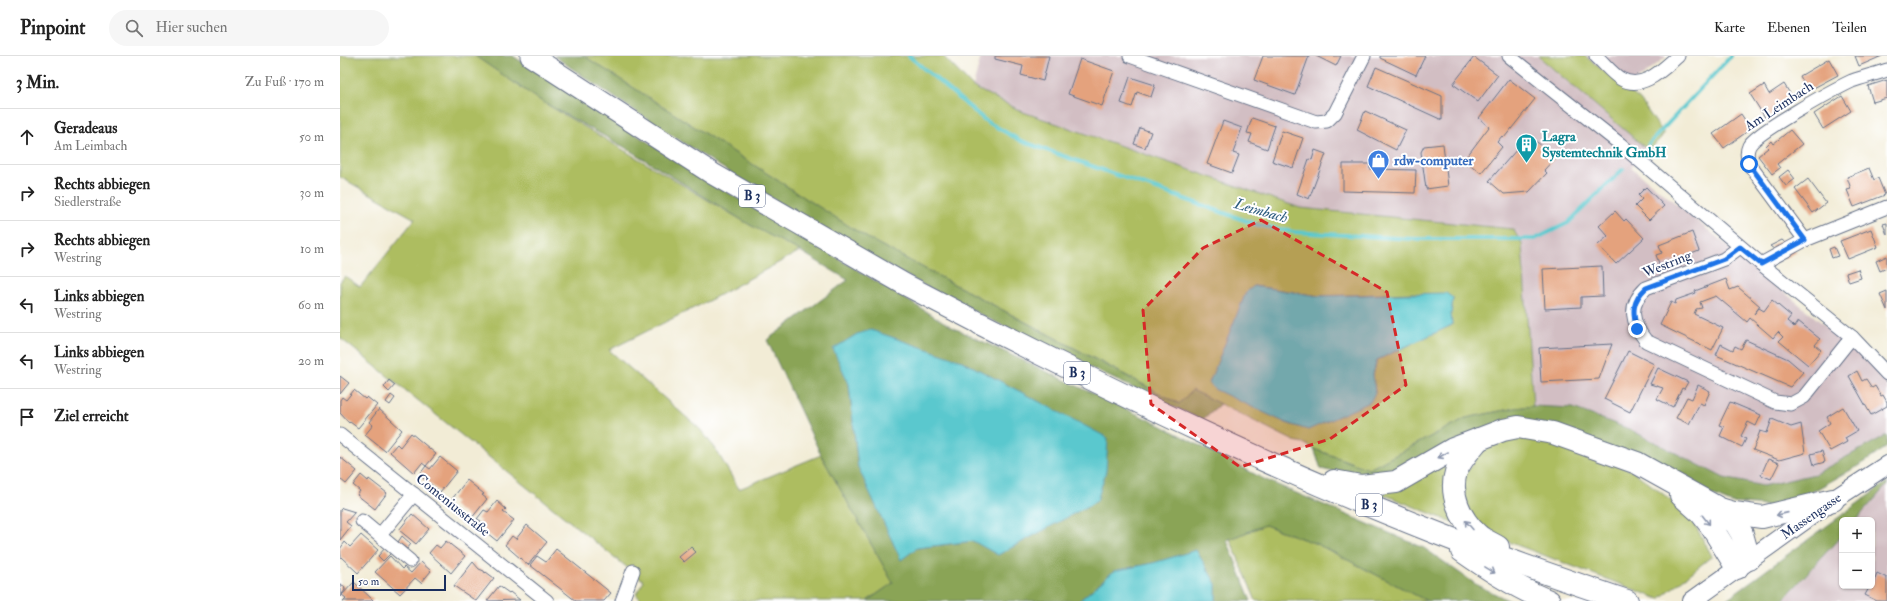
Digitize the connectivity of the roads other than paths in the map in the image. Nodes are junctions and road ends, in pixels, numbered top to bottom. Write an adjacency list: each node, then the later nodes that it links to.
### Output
1 (532, 56): 12 (main road, B 3)
2 (1130, 56): 3 (street)
3 (1364, 56)
4 (1509, 56): 10 (street)
5 (1596, 56): 6 (street)
6 (1678, 56)
7 (1887, 70): 9 (street, Am Leimbach)
8 (1887, 207): 9 (street)
9 (1805, 240): 11 (street)
10 (1740, 247): 11 (street); 13 (street, Westring)
11 (1761, 264): 13 (street)
12 (981, 324): 18 (highway, B 3)
13 (1852, 338): 14 (street)
14 (1887, 374)
15 (340, 435): 20 (street, Comeniusstraße)
16 (1479, 439): 18 (highway, one-way to 18); 19 (highway); 28 (highway, one-way to 16)
17 (1887, 465): 21 (main road, Massengasse)
18 (1303, 478): 24 (highway, B 3)
19 (1669, 482): 22 (highway); 27 (highway, one-way to 27)
20 (414, 494): 25 (street); 31 (street, Comeniusstraße)
21 (1833, 500): 22 (highway, one-way to 22); 27 (main road, Massengasse)
22 (1720, 509): 27 (highway)
23 (362, 521): 25 (street)
24 (1434, 532): 28 (highway, B 3); 33 (highway, one-way to 33)
25 (380, 536): 26 (street)
26 (410, 561)
27 (1743, 564): 30 (main road, Massengasse)
28 (1536, 569): 34 (highway, B 3)
29 (633, 571): 32 (street)
30 (1698, 596)
31 (547, 601)
32 (622, 601)
33 (1549, 601)
34 (1627, 601)

